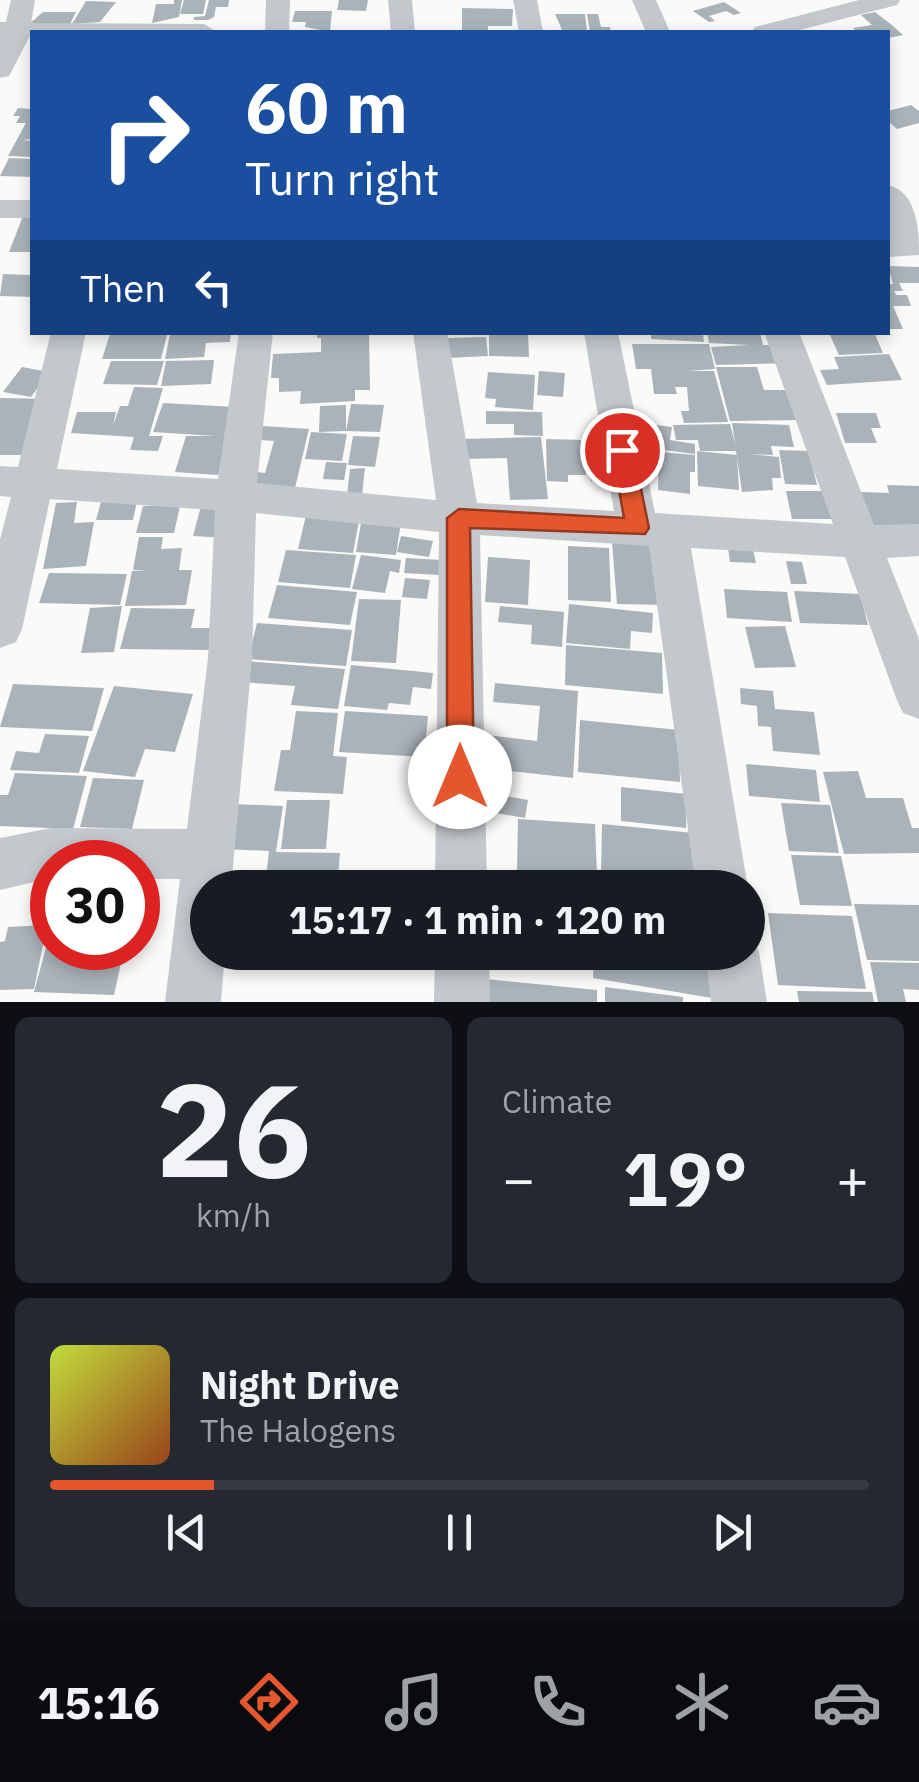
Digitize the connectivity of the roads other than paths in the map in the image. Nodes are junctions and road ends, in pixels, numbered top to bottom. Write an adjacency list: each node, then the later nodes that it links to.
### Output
1 (23, 0): 8 (street)
2 (150, 0): 9 (street)
3 (278, 0): 10 (street)
4 (400, 0): 11 (street)
5 (525, 0): 12 (street)
6 (644, 0): 13 (street)
7 (888, 0): 14 (street)
8 (8, 30): 15 (street)
9 (143, 30)
10 (277, 30)
11 (402, 30)
12 (531, 30)
13 (657, 30)
14 (772, 30)
15 (0, 70)
16 (901, 195): 19 (street)
17 (0, 209): 18 (street)
18 (30, 209)
19 (890, 247)
20 (68, 335): 25 (street)
21 (256, 335): 26 (street)
22 (430, 335): 27 (street)
23 (602, 335): 28 (street)
24 (782, 335): 30 (street)
25 (18, 483): 26 (street); 31 (street)
26 (236, 496): 27 (street); 33 (street)
27 (459, 518): 28 (street); 35 (street)
28 (652, 529): 30 (street); 36 (street)
29 (919, 540): 30 (street)
30 (863, 542): 32 (street)
31 (0, 629)
32 (919, 698)
33 (209, 854): 34 (street); 39 (street)
34 (0, 864)
35 (462, 870)
36 (719, 870)
37 (462, 970): 40 (street)
38 (735, 970): 41 (street)
39 (193, 1002)
40 (462, 1002)
41 (739, 1002)

